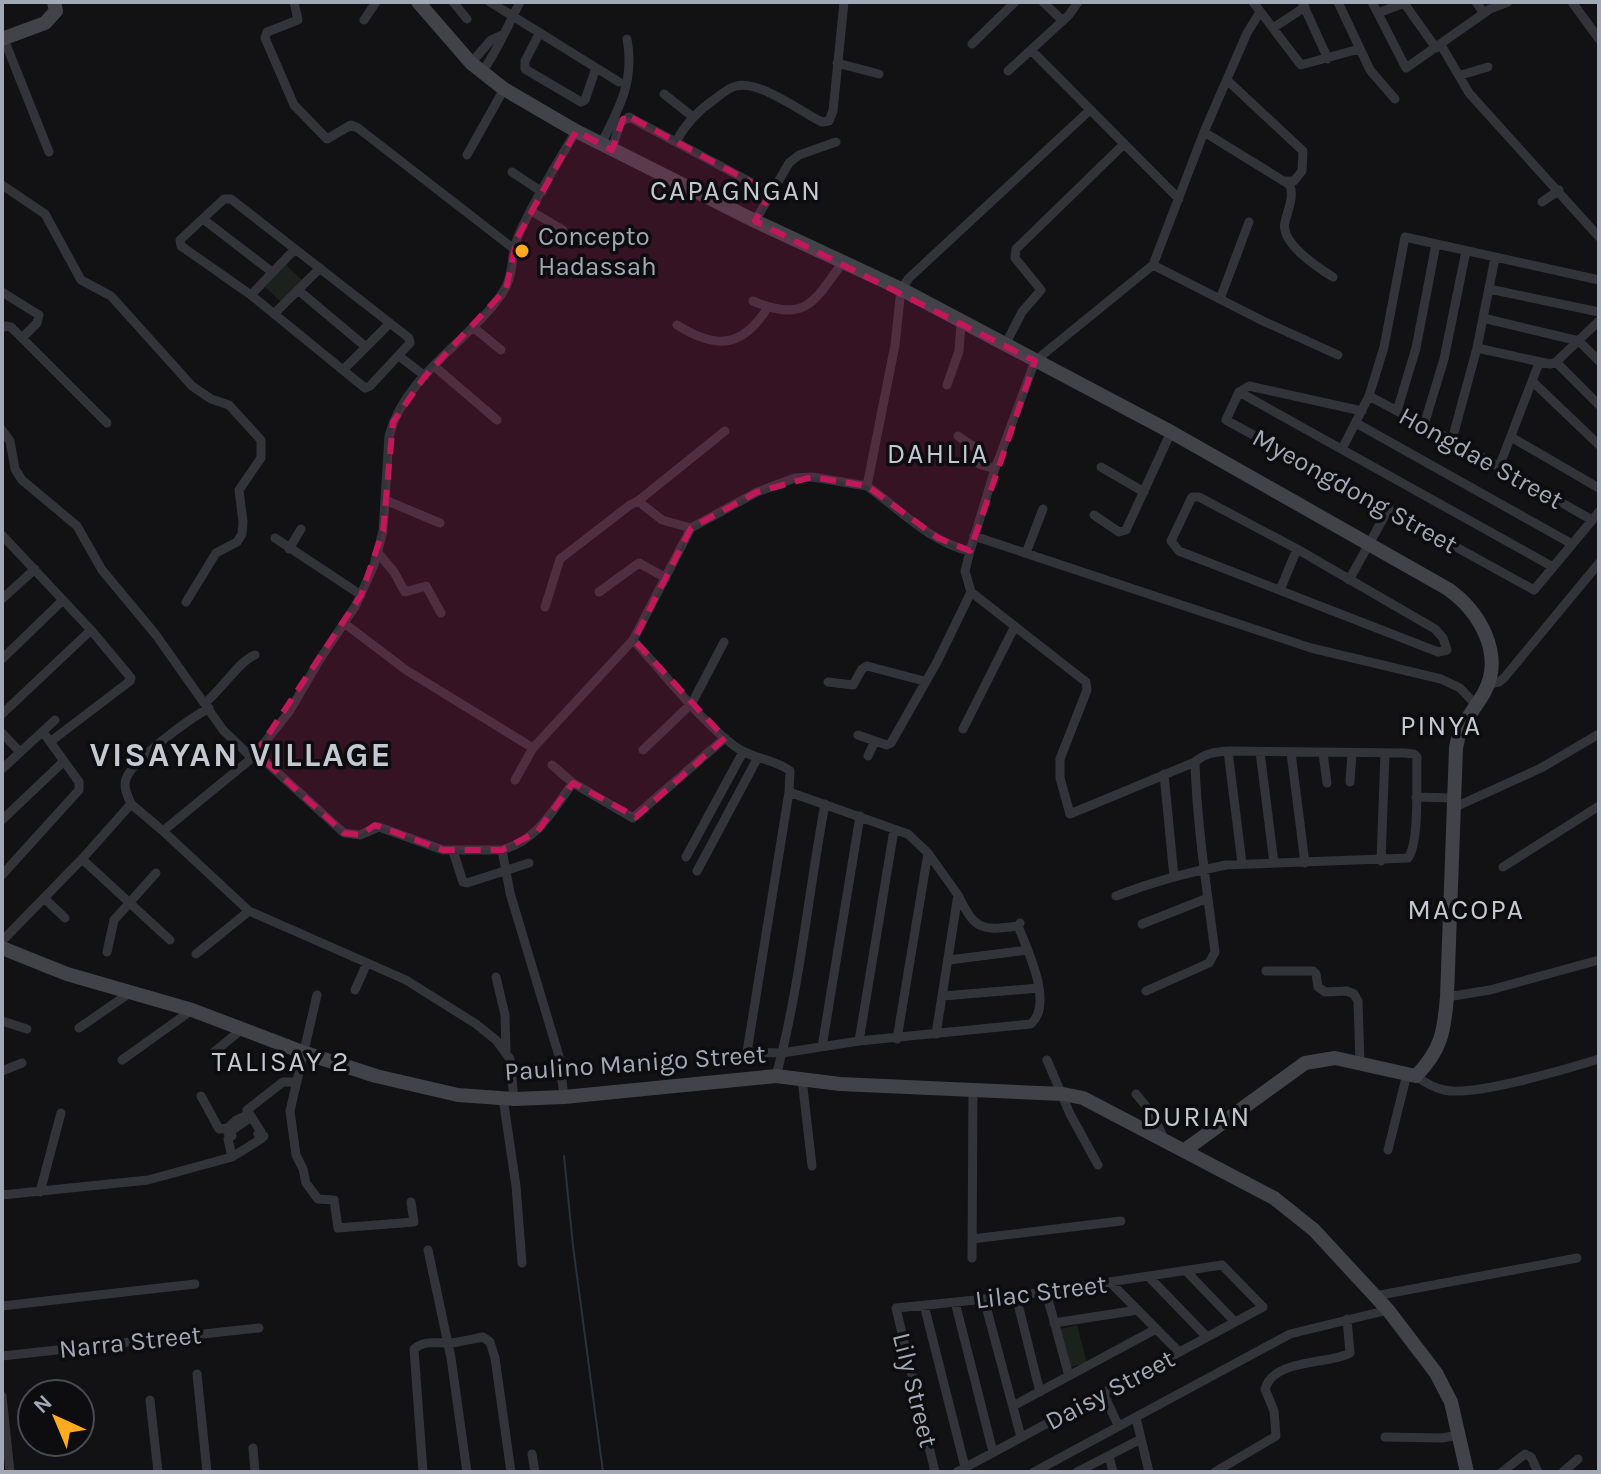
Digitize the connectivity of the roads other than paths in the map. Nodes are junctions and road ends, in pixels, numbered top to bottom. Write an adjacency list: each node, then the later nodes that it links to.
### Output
1 (294, 2): 75 (street)
2 (376, 2): 25 (street)
3 (418, 2): 39 (street)
4 (490, 2): 23 (street)
5 (520, 2): 23 (street)
6 (844, 2): 37 (street)
7 (1015, 2): 32 (street)
8 (1043, 2): 26 (street)
9 (1078, 2): 26 (street)
10 (1253, 2): 20 (street)
11 (1338, 2): 34 (street)
12 (1372, 2): 21 (street)
13 (1476, 2): 22 (street)
14 (1508, 2): 22 (street)
15 (1405, 3): 21 (street); 33 (street)
16 (457, 4): 24 (street)
17 (1578, 4): 31 (street)
18 (1303, 5): 27 (street); 36 (street)
19 (54, 9): 29 (street)
20 (1260, 12): 27 (street); 44 (street)
21 (1378, 13): 33 (street)
22 (1484, 13): 33 (street)
23 (513, 17): 28 (street); 39 (street)
24 (467, 19)
25 (364, 20)
26 (1063, 21): 35 (street)
27 (1273, 28): 36 (street)
28 (539, 34): 40 (street); 40 (street)
29 (3, 37): 57 (street)
30 (627, 39): 56 (street)
31 (1599, 39)
32 (972, 44)
33 (1439, 47): 43 (street)
34 (1359, 49): 36 (street); 48 (street)
35 (1032, 51): 41 (street); 49 (street)
36 (1328, 59)
37 (837, 63): 42 (street); 50 (street)
38 (1488, 67): 43 (street)
39 (476, 68): 46 (street)
40 (596, 68): 45 (street)
41 (1008, 71)
42 (879, 74)
43 (1461, 75): 62 (street)
44 (1227, 80): 52 (street); 60 (street)
45 (619, 82)
46 (504, 89): 51 (street); 58 (street)
47 (664, 94): 50 (street)
48 (1395, 99)
49 (1090, 110): 55 (street); 84 (street)
50 (693, 117): 53 (street)
51 (576, 131): 56 (street); 63 (street)
52 (1204, 132): 60 (street); 65 (street)
53 (677, 140): 56 (street); 64 (street)
54 (836, 142): 64 (street)
55 (1124, 144): 65 (street); 103 (street)
56 (607, 147): 69 (street)
57 (49, 152)
58 (467, 155)
59 (512, 172): 63 (street)
60 (1286, 181): 82 (street)
61 (2, 185): 171 (street)
62 (1559, 190): 66 (street); 72 (street)
63 (542, 192): 67 (street)
64 (771, 193): 69 (street)
65 (1179, 199): 79 (street)
66 (1542, 202)
67 (531, 211): 71 (street); 75 (street)
68 (203, 219): 74 (street); 81 (street); 88 (street)
69 (755, 221): 78 (street)
70 (1249, 222): 89 (street)
71 (563, 230)
72 (1599, 237)
73 (1436, 244): 76 (street); 119 (street); 122 (street)
74 (295, 249): 80 (street); 81 (street)
75 (514, 249): 99 (street)
76 (1466, 251): 77 (street); 126 (street)
77 (1495, 258): 83 (street); 85 (street)
78 (843, 262): 84 (street); 91 (street)
79 (1153, 265): 89 (street); 109 (street)
80 (320, 268): 86 (street); 96 (street)
81 (272, 272): 88 (street)
82 (1333, 277)
83 (1599, 280)
84 (901, 289): 97 (street); 138 (street)
85 (1489, 289): 92 (street); 94 (street)
86 (298, 290): 93 (street); 104 (street)
87 (2, 292): 101 (street)
88 (251, 295): 93 (street)
89 (1220, 299): 107 (street)
90 (753, 301): 91 (street)
91 (768, 307): 98 (street)
92 (1599, 312)
93 (274, 314): 114 (street)
94 (1483, 318): 102 (street); 105 (street)
95 (1599, 321): 102 (street)
96 (390, 323): 104 (street); 108 (street)
97 (961, 323): 103 (street); 117 (street)
98 (677, 325)
99 (473, 327): 106 (street); 113 (street)
100 (2, 328): 101 (street)
101 (22, 338): 124 (street)
102 (1579, 341): 110 (street); 111 (street)
103 (1005, 345): 109 (street)
104 (366, 347): 114 (street)
105 (1477, 348): 112 (street); 132 (street)
106 (501, 350)
107 (1338, 355)
108 (399, 356): 114 (street); 115 (street)
109 (1035, 361): 129 (street); 137 (street)
110 (1599, 361)
111 (1556, 362): 112 (street); 120 (street)
112 (1539, 363): 116 (street)
113 (434, 366): 115 (street); 123 (street)
114 (344, 369)
115 (425, 376): 141 (street)
116 (1532, 381): 131 (street); 133 (street)
117 (947, 385)
118 (1239, 392): 121 (street, Myeongdong Street); 134 (street); 143 (street, Myeongdong Street)
119 (1369, 396): 121 (street); 122 (street, Hongdae Street)
120 (1599, 405)
121 (1362, 411): 125 (street)
122 (1397, 411): 126 (street, Hongdae Street)
123 (497, 420)
124 (107, 423)
125 (1356, 423): 134 (street); 154 (street)
126 (1424, 425): 132 (street, Hongdae Street)
127 (2, 430): 185 (street)
128 (725, 431): 142 (street)
129 (1171, 432): 140 (street); 153 (street)
130 (958, 436): 137 (street)
131 (1511, 437): 136 (street); 139 (street)
132 (1452, 440): 136 (street, Hongdae Street)
133 (1599, 445)
134 (1342, 449): 161 (street)
135 (1101, 467): 140 (street)
136 (1499, 467): 146 (street, Hongdae Street)
137 (995, 469): 150 (street)
138 (867, 486): 148 (street); 157 (street)
139 (1599, 488)
140 (1144, 492): 145 (street)
141 (385, 500): 147 (street); 158 (street)
142 (638, 501): 148 (street); 172 (street)
143 (1389, 508): 153 (street); 161 (street, Myeongdong Street)
144 (1043, 509): 159 (street)
145 (1094, 515)
146 (1596, 516): 154 (street, Myeongdong Street)
147 (440, 523)
148 (691, 528): 163 (street)
149 (301, 529): 155 (street)
150 (974, 536): 157 (street); 159 (street)
151 (3, 537): 162 (street)
152 (275, 538): 155 (street)
153 (1369, 544): 164 (street); 183 (street)
154 (1572, 544): 161 (street, Myeongdong Street)
155 (289, 549): 168 (street)
156 (1297, 549): 164 (street); 165 (street); 165 (street)
157 (970, 551): 167 (street)
158 (378, 553): 168 (street); 173 (street)
159 (1026, 553): 186 (street)
160 (1599, 563): 183 (street)
161 (1553, 567)
162 (35, 569): 169 (street); 170 (street)
163 (666, 578): 166 (street); 177 (street)
164 (1349, 580): 165 (street)
165 (1280, 590)
166 (599, 592)
167 (971, 592): 175 (street); 181 (street)
168 (361, 595): 174 (street)
169 (2, 599)
170 (63, 600): 176 (street); 180 (street)
171 (186, 602)
172 (545, 607)
173 (441, 613)
174 (344, 623): 197 (street); 207 (street)
175 (1015, 626): 189 (street); 214 (street)
176 (91, 630): 187 (street); 196 (street)
177 (633, 640): 184 (street); 197 (street)
178 (724, 642): 184 (street)
179 (255, 655): 185 (street)
180 (2, 659)
181 (924, 681): 182 (street); 195 (street)
182 (828, 682)
183 (1488, 685): 186 (street)
184 (692, 703): 194 (street); 198 (street)
185 (207, 705): 207 (street); 222 (street)
186 (1476, 705): 221 (street)
187 (2, 714)
188 (55, 720): 190 (street)
189 (963, 729)
190 (43, 732): 196 (street); 200 (street)
191 (2, 733): 200 (street)
192 (1599, 734): 221 (street)
193 (858, 735): 195 (street)
194 (725, 738): 201 (street); 217 (street)
195 (875, 741): 208 (street)
196 (50, 742): 210 (street)
197 (533, 748): 215 (street)
198 (643, 750)
199 (1228, 751): 202 (street); 211 (street); 236 (street)
200 (20, 752): 213 (street)
201 (743, 752): 209 (street); 232 (street)
202 (1260, 752): 203 (street); 237 (street)
203 (1291, 753): 204 (street); 238 (street)
204 (1323, 753): 205 (street); 218 (street)
205 (1352, 753): 206 (street); 216 (street)
206 (1385, 753): 220 (street); 234 (street)
207 (254, 756): 228 (street); 230 (street)
208 (868, 756)
209 (757, 759): 219 (street); 241 (street)
210 (63, 762): 226 (street); 244 (street)
211 (1195, 762): 214 (street); 240 (street)
212 (552, 765): 217 (street)
213 (2, 769)
214 (1164, 774): 245 (street)
215 (515, 780)
216 (1350, 782)
217 (573, 783): 229 (street)
218 (1327, 783)
219 (789, 792): 223 (street); 284 (street)
220 (1416, 797): 221 (street); 234 (street)
221 (1453, 803): 271 (street)
222 (131, 804): 228 (street); 233 (street)
223 (825, 804): 225 (street); 284 (street)
224 (1599, 806): 239 (street)
225 (860, 816): 227 (street); 280 (street)
226 (2, 820)
227 (894, 830): 231 (street); 279 (street)
228 (163, 831): 251 (street)
229 (502, 850): 230 (street); 242 (street)
230 (453, 851): 242 (street)
231 (928, 853): 246 (street); 278 (street)
232 (686, 857)
233 (82, 859): 248 (street); 250 (street)
234 (1381, 861): 238 (street)
235 (529, 863): 242 (street)
236 (1242, 863): 237 (street); 240 (street)
237 (1274, 863): 238 (street)
238 (1305, 863)
239 (1503, 867)
240 (1205, 869): 245 (street); 249 (street)
241 (697, 871)
242 (505, 872): 299 (street)
243 (156, 873): 250 (street)
244 (2, 875)
245 (1174, 877): 247 (street)
246 (958, 895): 257 (street); 260 (street)
247 (1116, 896)
248 (44, 898): 252 (street); 255 (street)
249 (1208, 898): 253 (street); 267 (street)
250 (129, 901): 254 (street); 258 (street)
251 (249, 911): 259 (street); 262 (street)
252 (65, 918)
253 (1142, 924)
254 (170, 940)
255 (2, 941)
256 (2, 948): 268 (street, Paulino Manigo Street)
257 (1028, 950): 260 (street); 265 (street)
258 (107, 952)
259 (196, 954)
260 (949, 960): 270 (street)
261 (1599, 960): 271 (street)
262 (367, 963): 266 (street); 281 (street)
263 (1266, 971): 289 (street)
264 (496, 977): 281 (street)
265 (1039, 988): 270 (street); 277 (street)
266 (355, 990)
267 (1146, 991)
268 (131, 992): 272 (street, Paulino Manigo Street); 274 (street)
269 (317, 995): 283 (street)
270 (943, 996): 277 (street)
271 (1447, 997): 291 (street)
272 (192, 1010): 276 (street, Paulino Manigo Street); 286 (street)
273 (2, 1021): 275 (street)
274 (79, 1028)
275 (27, 1029)
276 (242, 1029): 282 (street); 283 (street, Paulino Manigo Street)
277 (936, 1034): 278 (street)
278 (897, 1039): 279 (street)
279 (859, 1041): 280 (street)
280 (822, 1047): 284 (street)
281 (506, 1052): 300 (street)
282 (213, 1053)
283 (305, 1053): 294 (street); 300 (street, Paulino Manigo Street)
284 (782, 1053): 292 (street)
285 (1599, 1059): 291 (street)
286 (122, 1060)
287 (1047, 1060): 296 (street)
288 (22, 1063): 290 (street)
289 (1360, 1063): 291 (street); 305 (street)
290 (2, 1071)
291 (1411, 1075): 306 (street)
292 (776, 1076): 293 (street, Paulino Manigo Street); 299 (street, Paulino Manigo Street)
293 (802, 1079): 295 (street, Paulino Manigo Street); 309 (street)
294 (297, 1082): 302 (street); 312 (street)
295 (973, 1090): 296 (street, Paulino Manigo Street); 314 (street)
296 (1063, 1094): 304 (street, Paulino Manigo Street); 308 (street)
297 (1136, 1094): 304 (street)
298 (201, 1096): 303 (street)
299 (564, 1097): 300 (street, Paulino Manigo Street)
300 (509, 1098): 318 (street)
301 (61, 1113): 310 (street)
302 (250, 1115): 303 (street); 307 (street)
303 (229, 1130): 307 (street)
304 (1164, 1139): 305 (street, Paulino Manigo Street)
305 (1185, 1150): 325 (street, Paulino Manigo Street)
306 (1388, 1150)
307 (232, 1157): 310 (street)
308 (1098, 1165)
309 (812, 1166)
310 (40, 1192): 311 (street)
311 (2, 1195)
312 (411, 1202)
313 (1121, 1221): 314 (street)
314 (972, 1239): 316 (street)
315 (428, 1250): 340 (street)
316 (972, 1258)
317 (1577, 1258): 325 (street)
318 (522, 1263)
319 (1186, 1271): 320 (street, Lilac Street); 330 (street, Lilac Street); 335 (street)
320 (1149, 1277): 321 (street, Lilac Street); 339 (street)
321 (1111, 1283): 323 (street, Lilac Street); 332 (street)
322 (195, 1284): 329 (street)
323 (1046, 1292): 324 (street, Lilac Street); 336 (street)
324 (1016, 1296): 326 (street, Lilac Street); 345 (street)
325 (1375, 1296): 333 (street, Paulino Manigo Street)
326 (984, 1299): 327 (street, Lilac Street); 349 (street)
327 (955, 1302): 328 (street, Lilac Street); 357 (street)
328 (924, 1305): 331 (street, Lilac Street); 362 (street, Lily Street)
329 (2, 1306)
330 (1263, 1307): 335 (street, Daisy Street)
331 (896, 1308): 371 (street, Lily Street)
332 (1138, 1310): 336 (street); 338 (street)
333 (1388, 1310): 334 (street); 352 (street, Paulino Manigo Street)
334 (1347, 1319): 351 (street); 376 (street)
335 (1235, 1322): 339 (street, Daisy Street)
336 (1054, 1323): 344 (street)
337 (259, 1328): 342 (street, Narra Street)
338 (1156, 1329): 341 (street); 344 (street)
339 (1207, 1337): 341 (street, Daisy Street)
340 (447, 1344): 367 (street); 368 (street); 369 (street)
341 (1179, 1352): 346 (street, Daisy Street)
342 (2, 1356)
343 (197, 1374): 365 (street)
344 (1069, 1376): 345 (street)
345 (1040, 1392): 349 (street)
346 (1103, 1393): 351 (street); 353 (street, Daisy Street)
347 (2, 1396): 363 (street)
348 (150, 1400): 364 (street)
349 (1013, 1406): 353 (street)
350 (1137, 1422): 355 (street)
351 (1118, 1425): 359 (street)
352 (1459, 1435): 354 (street); 377 (street, Paulino Manigo Street)
353 (1021, 1437): 357 (street, Daisy Street)
354 (1385, 1437)
355 (1141, 1439): 360 (street); 375 (street)
356 (253, 1448): 366 (street)
357 (993, 1452): 362 (street, Daisy Street)
358 (532, 1454): 370 (street)
359 (1064, 1455): 372 (street); 373 (street)
360 (1109, 1456): 373 (street); 374 (street)
361 (1578, 1459): 380 (street)
362 (961, 1470)
363 (10, 1472)
364 (158, 1472)
365 (207, 1472)
366 (255, 1472)
367 (423, 1472)
368 (467, 1472)
369 (511, 1472)
370 (535, 1472)
371 (935, 1472)
372 (1034, 1472)
373 (1077, 1472)
374 (1113, 1472)
375 (1149, 1472)
376 (1215, 1472)
377 (1467, 1472)
378 (1502, 1472): 379 (street)
379 (1538, 1472)
380 (1563, 1472)

